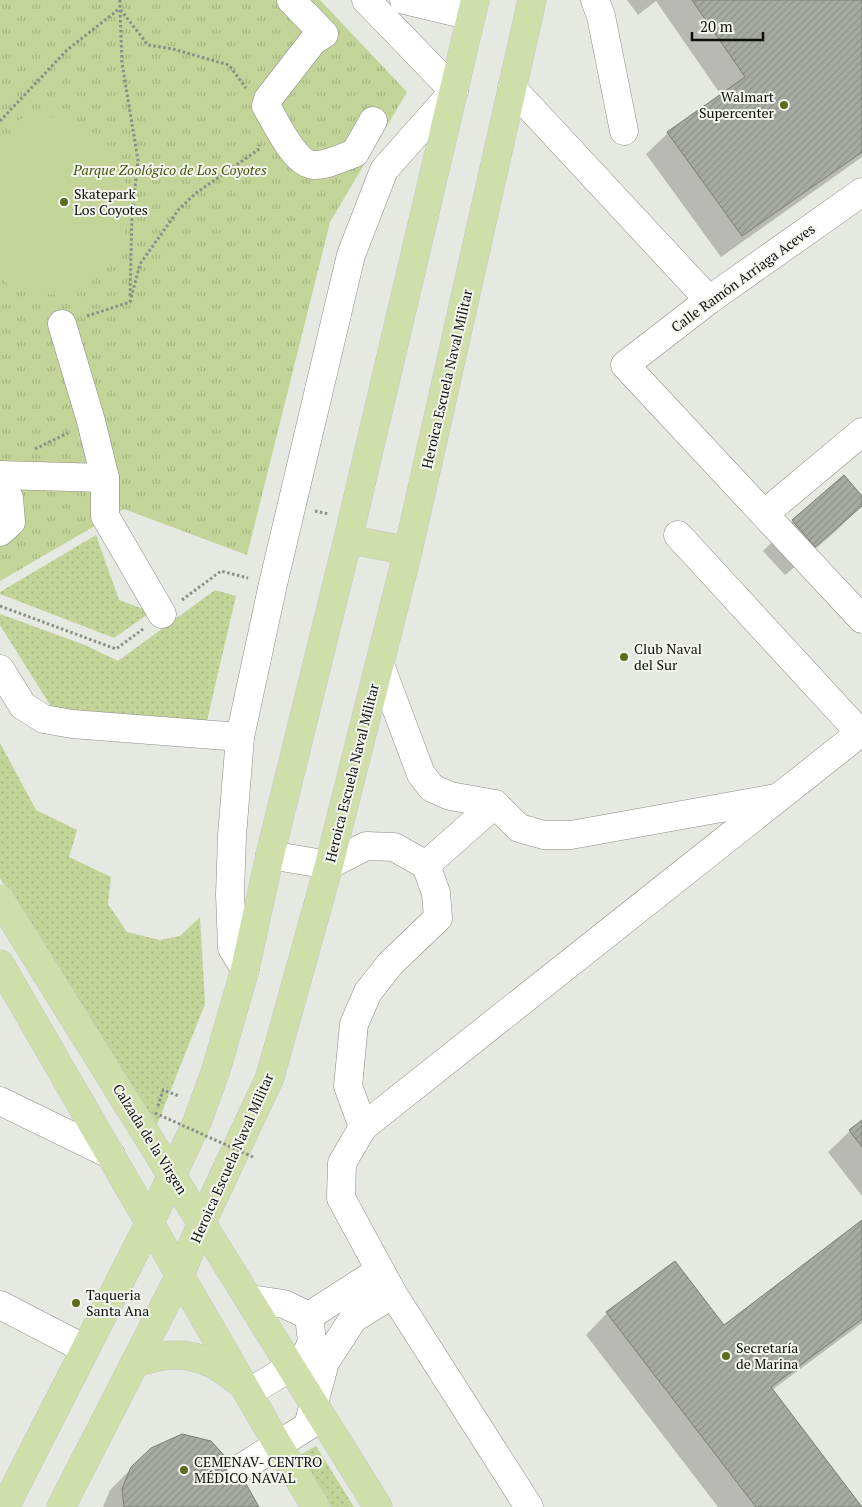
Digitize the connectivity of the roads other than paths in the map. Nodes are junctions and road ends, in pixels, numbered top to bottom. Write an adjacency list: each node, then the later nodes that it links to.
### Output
1 (291, 0): 9 (street)
2 (366, 0): 8 (street)
3 (404, 0): 6 (street)
4 (532, 0): 7 (main road, Heroica Escuela Naval Militar)
5 (596, 0): 10 (street)
6 (473, 8): 8 (main road)
7 (512, 88): 12 (street); 22 (main road, Heroica Escuela Naval Militar)
8 (454, 91): 21 (main road); 28 (street)
9 (373, 121)
10 (624, 131)
11 (862, 192): 12 (street, Calle Ramón Arriaga Aceves)
12 (709, 300): 18 (street, Calle Ramón Arriaga Aceves)
13 (62, 324): 16 (street)
14 (862, 432): 18 (street)
15 (0, 475): 16 (street)
16 (105, 478): 23 (street)
17 (0, 491): 19 (street)
18 (764, 514): 24 (street)
19 (0, 532)
20 (678, 535): 27 (street)
21 (348, 539): 22 (main road); 31 (main road)
22 (408, 551): 25 (main road, Heroica Escuela Naval Militar)
23 (162, 614)
24 (862, 619)
25 (380, 665): 30 (street); 32 (main road, Heroica Escuela Naval Militar)
26 (0, 669): 28 (street)
27 (861, 734): 29 (street)
28 (240, 737): 36 (street)
29 (780, 797): 30 (street); 38 (street)
30 (495, 804): 33 (street)
31 (270, 855): 32 (street); 36 (main road)
32 (329, 865): 33 (street); 42 (main road, Heroica Escuela Naval Militar)
33 (426, 865): 38 (street)
34 (0, 899): 40 (main road, Calzada de la Virgen)
35 (0, 964): 39 (main road)
36 (245, 969): 40 (main road)
37 (0, 1101): 39 (street)
38 (364, 1126): 44 (street)
39 (111, 1155): 41 (main road)
40 (172, 1174): 41 (main road); 42 (main road, Calzada de la Virgen)
41 (150, 1222): 43 (main road); 48 (main road)
42 (202, 1222): 43 (main road, Heroica Escuela Naval Militar); 45 (main road, Calzada de la Virgen)
43 (180, 1274): 49 (main road, Heroica Escuela Naval Militar); 51 (main road)
44 (386, 1282): 47 (street); 52 (street); 59 (street)
45 (250, 1299): 47 (street); 50 (main road, Calzada de la Virgen)
46 (0, 1305): 48 (street)
47 (309, 1316): 50 (street)
48 (85, 1349): 55 (main road)
49 (134, 1364): 51 (main road); 56 (main road, Heroica Escuela Naval Militar)
50 (292, 1367): 51 (street); 52 (main road, Calzada de la Virgen)
51 (245, 1387): 53 (main road)
52 (314, 1403): 53 (street); 58 (main road, Calzada de la Virgen)
53 (278, 1445): 54 (street); 57 (main road)
54 (241, 1468)
55 (5, 1500)
56 (61, 1507)
57 (316, 1507)
58 (378, 1507)
59 (529, 1507)

